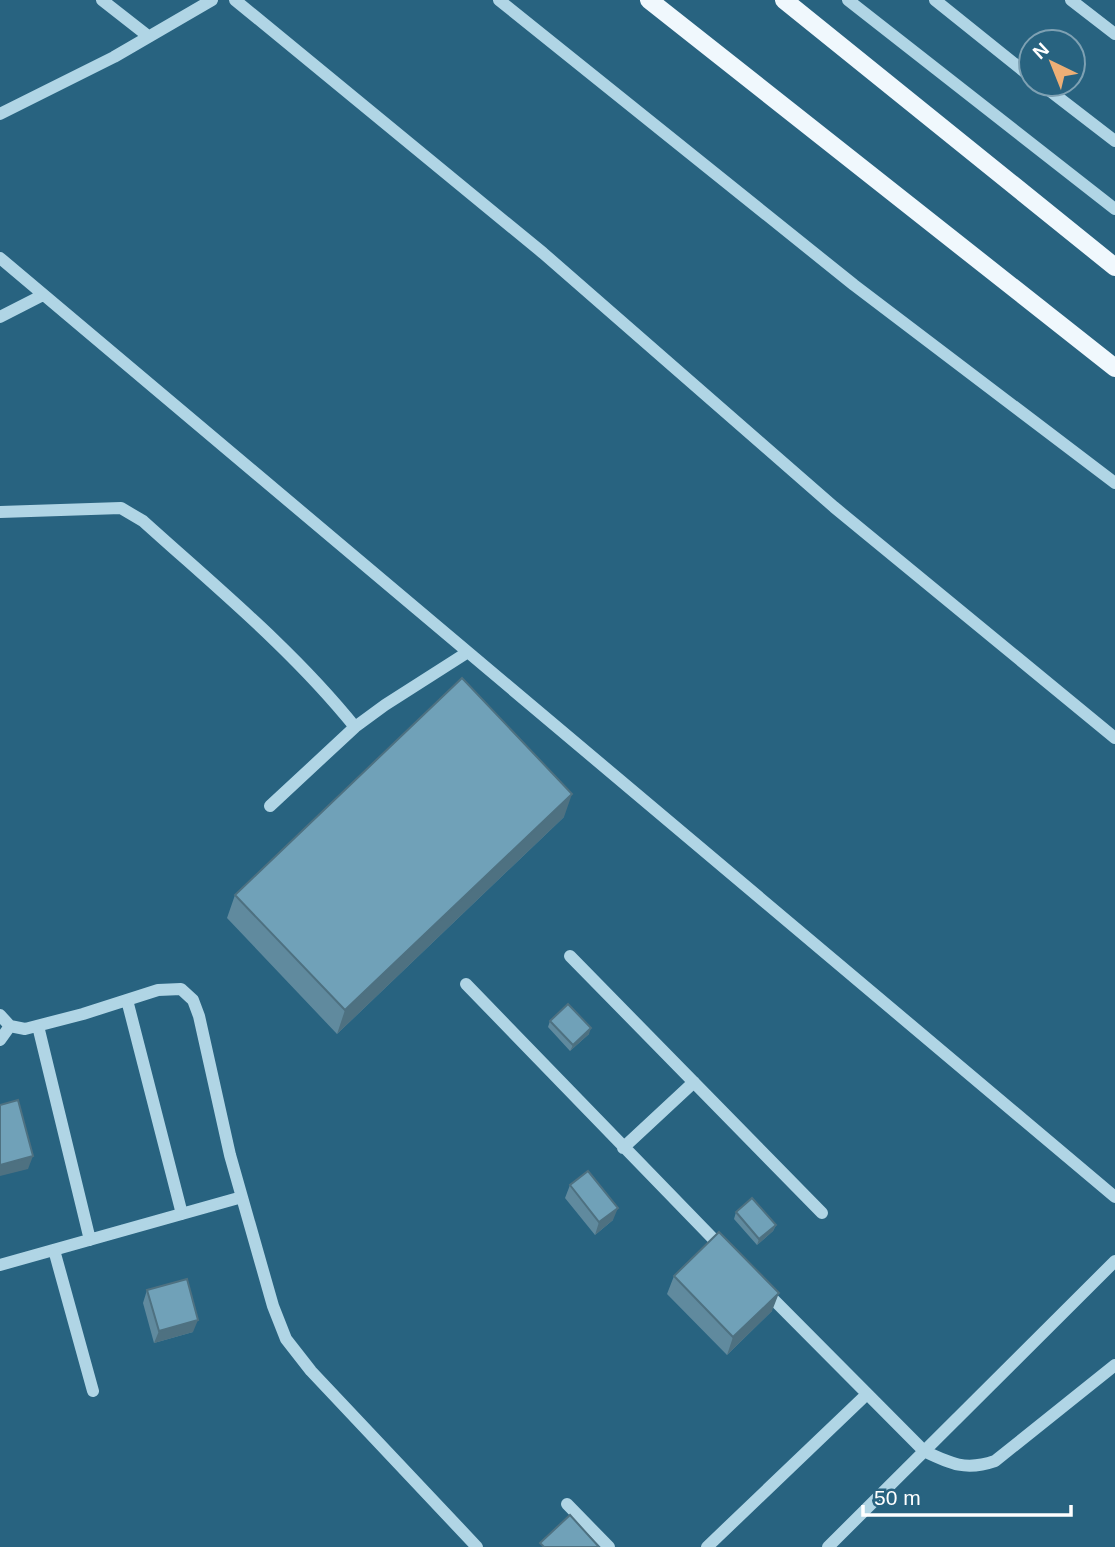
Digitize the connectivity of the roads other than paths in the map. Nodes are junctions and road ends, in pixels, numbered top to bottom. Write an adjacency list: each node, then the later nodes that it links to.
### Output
1 (102, 0): 11 (street)
2 (212, 0): 11 (street)
3 (235, 0): 26 (street)
4 (499, 0): 22 (street)
5 (649, 0): 21 (main road)
6 (784, 0): 18 (main road)
7 (848, 0): 16 (street)
8 (935, 0): 12 (street)
9 (1072, 0): 10 (street)
10 (1115, 34)
11 (148, 37): 14 (street)
12 (1017, 66)
13 (1059, 98): 15 (street)
14 (0, 114)
15 (1115, 141)
16 (1115, 209)
17 (0, 258): 19 (street)
18 (1115, 267)
19 (43, 295): 20 (street); 24 (street)
20 (0, 317)
21 (1115, 368)
22 (1115, 483)
23 (0, 513): 25 (street)
24 (468, 652): 25 (street); 37 (street)
25 (355, 727): 27 (street)
26 (1115, 738)
27 (270, 806)
28 (570, 956): 35 (street)
29 (466, 984): 36 (street)
30 (127, 1000): 33 (street); 38 (street); 40 (street)
31 (0, 1015): 32 (street)
32 (10, 1026): 33 (street); 34 (street)
33 (38, 1026): 41 (street)
34 (0, 1040)
35 (694, 1082): 36 (street); 39 (street)
36 (623, 1148): 43 (street)
37 (1115, 1197)
38 (242, 1198): 40 (street); 52 (street)
39 (822, 1213)
40 (182, 1214): 41 (street)
41 (90, 1240): 42 (street)
42 (54, 1250): 45 (street); 48 (street)
43 (730, 1256)
44 (1115, 1261): 50 (street)
45 (0, 1265)
46 (760, 1285): 49 (street)
47 (1115, 1365): 50 (street)
48 (93, 1391)
49 (867, 1394): 50 (street); 54 (street)
50 (925, 1451): 55 (street)
51 (566, 1504): 53 (street)
52 (477, 1547)
53 (609, 1547)
54 (707, 1547)
55 (828, 1547)

